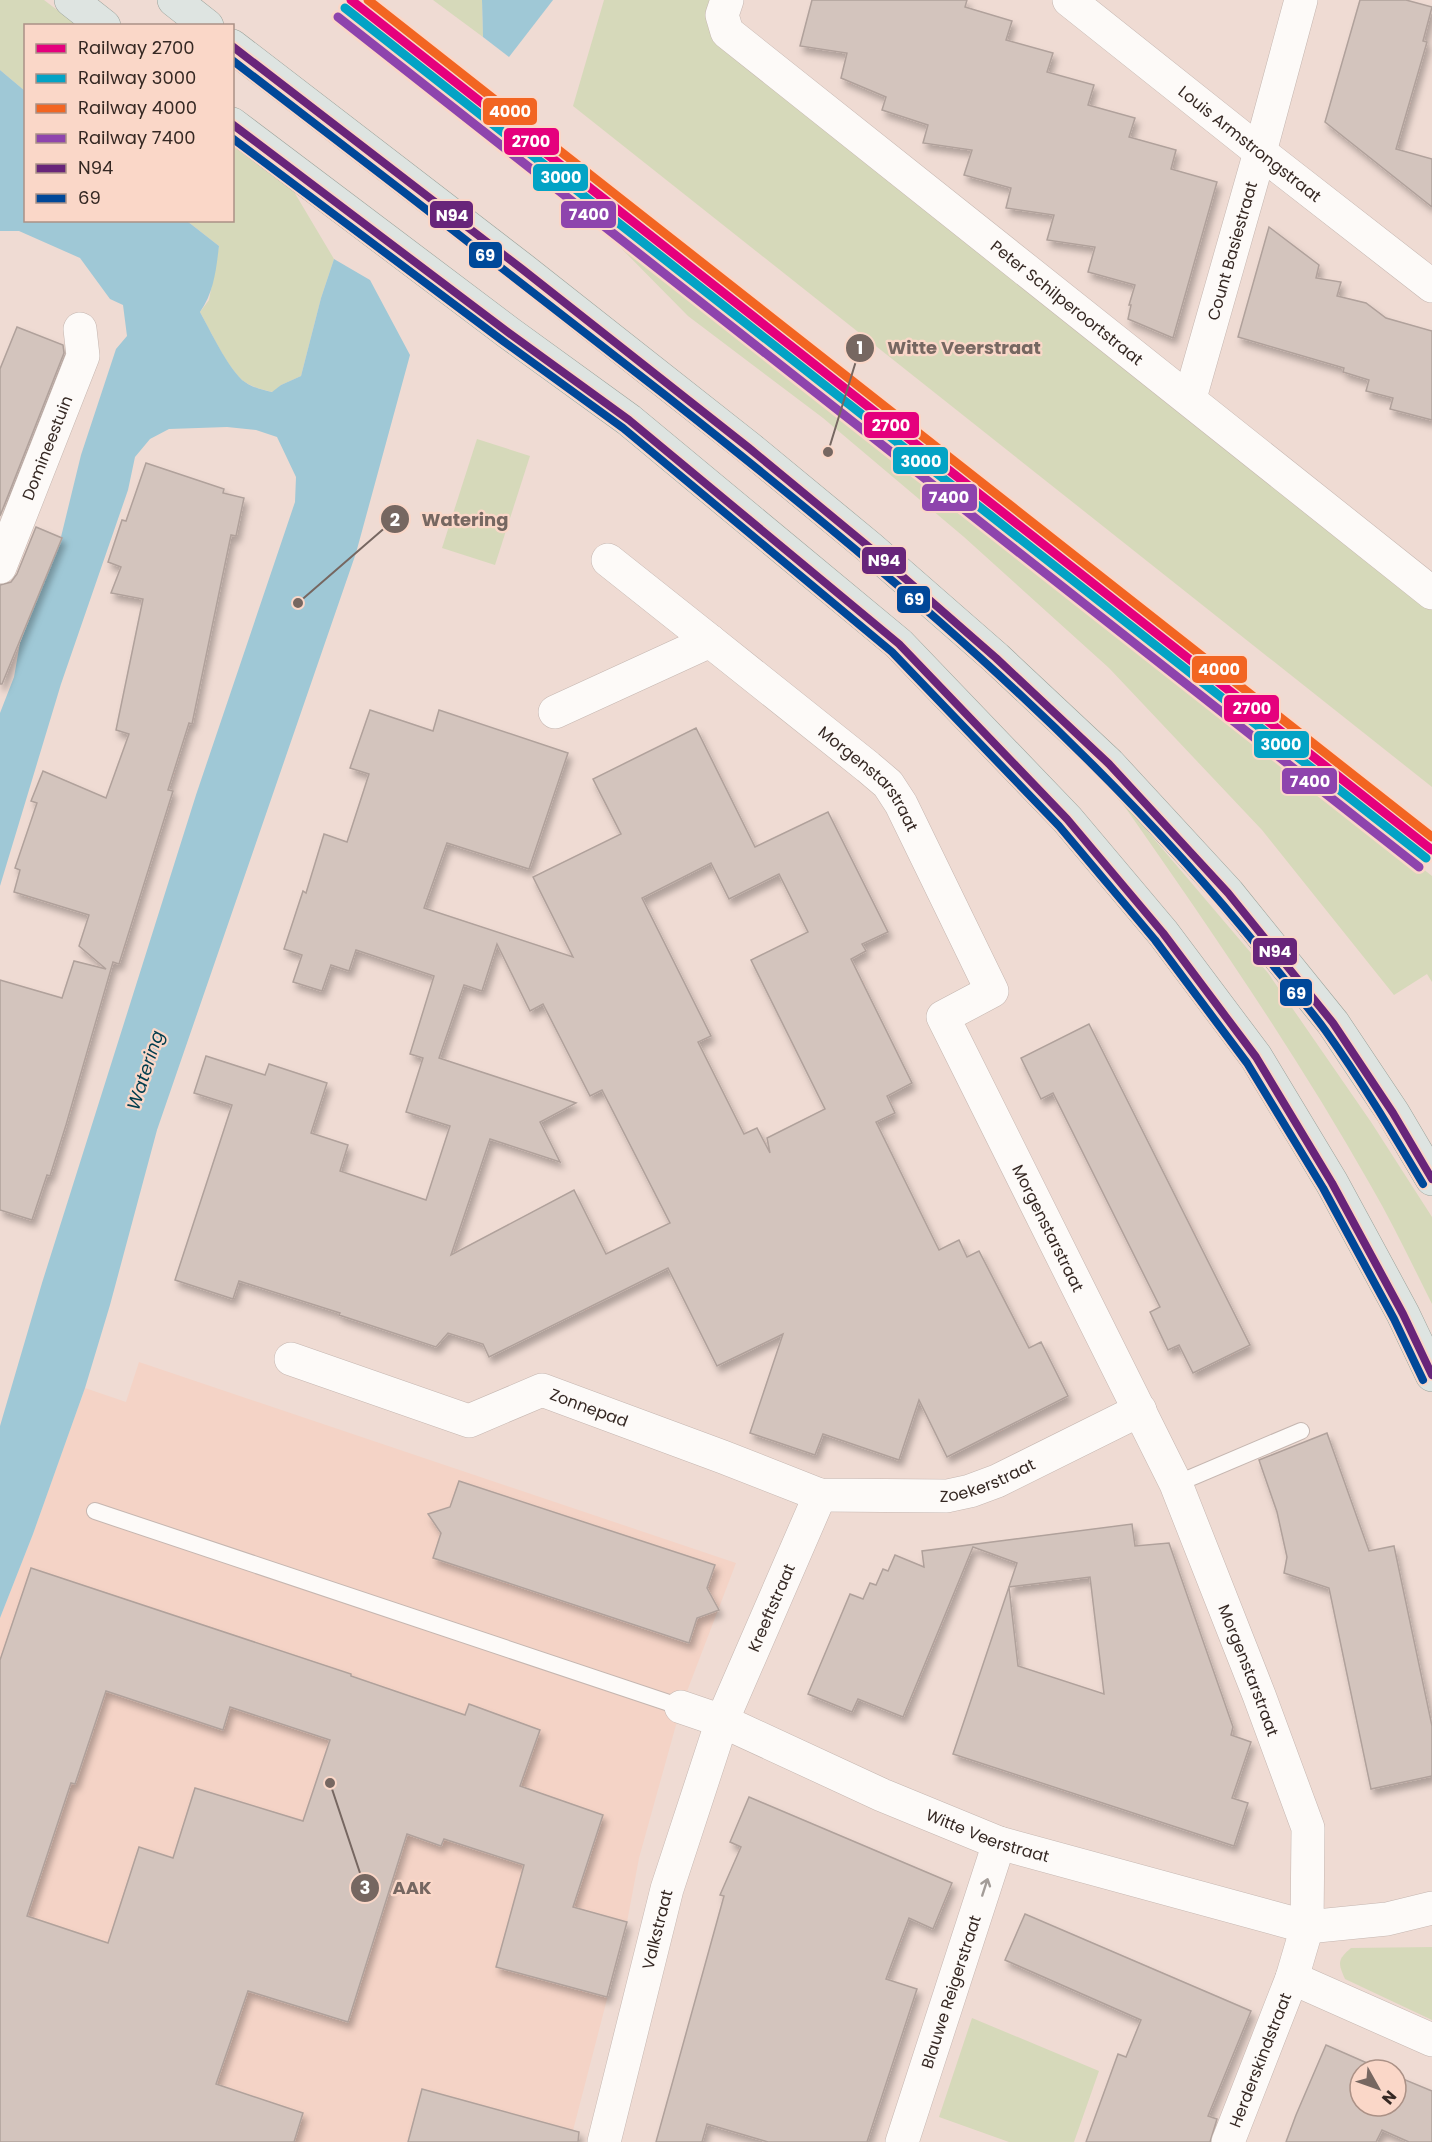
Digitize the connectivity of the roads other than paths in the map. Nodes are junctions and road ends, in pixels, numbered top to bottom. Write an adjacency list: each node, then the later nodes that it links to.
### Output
1 (71, 0): 6 (main road)
2 (174, 0): 7 (main road)
3 (727, 0): 13 (street, Peter Schilperoortstraat)
4 (1069, 0): 10 (street, Louis Armstrongstraat)
5 (1302, 0): 10 (street, Count Basiestraat)
6 (101, 24)
7 (204, 24)
8 (234, 48): 19 (main road)
9 (234, 126): 21 (main road)
10 (1260, 152): 11 (street, Louis Armstrongstraat); 13 (street, Count Basiestraat)
11 (1432, 286)
12 (80, 329): 15 (street, Domineestuin)
13 (1190, 398): 16 (street, Peter Schilperoortstraat)
14 (608, 560): 17 (street, Morgenstarstraat)
15 (0, 567)
16 (1432, 593)
17 (710, 640): 18 (street); 22 (street, Morgenstarstraat)
18 (555, 712)
19 (1432, 1179)
20 (291, 1359): 25 (street, Zonnepad)
21 (1432, 1375)
22 (1140, 1410): 24 (street, Morgenstarstraat); 25 (street, Zoekerstraat)
23 (1301, 1431): 24 (lane)
24 (1176, 1484): 31 (street, Morgenstarstraat)
25 (820, 1496): 28 (street, Kreeftstraat)
26 (95, 1511): 27 (lane)
27 (681, 1707): 28 (street, Witte Veerstraat)
28 (722, 1721): 29 (street, Witte Veerstraat); 34 (street, Valkstraat)
29 (999, 1844): 31 (street, Witte Veerstraat); 35 (street, Blauwe Reigerstraat, one-way to 29)
30 (1432, 1908): 31 (street, Witte Veerstraat)
31 (1307, 1927): 32 (street)
32 (1292, 1978): 33 (street); 36 (street, Herderskindstraat)
33 (1432, 2040)
34 (604, 2142)
35 (902, 2142)
36 (1228, 2142)

